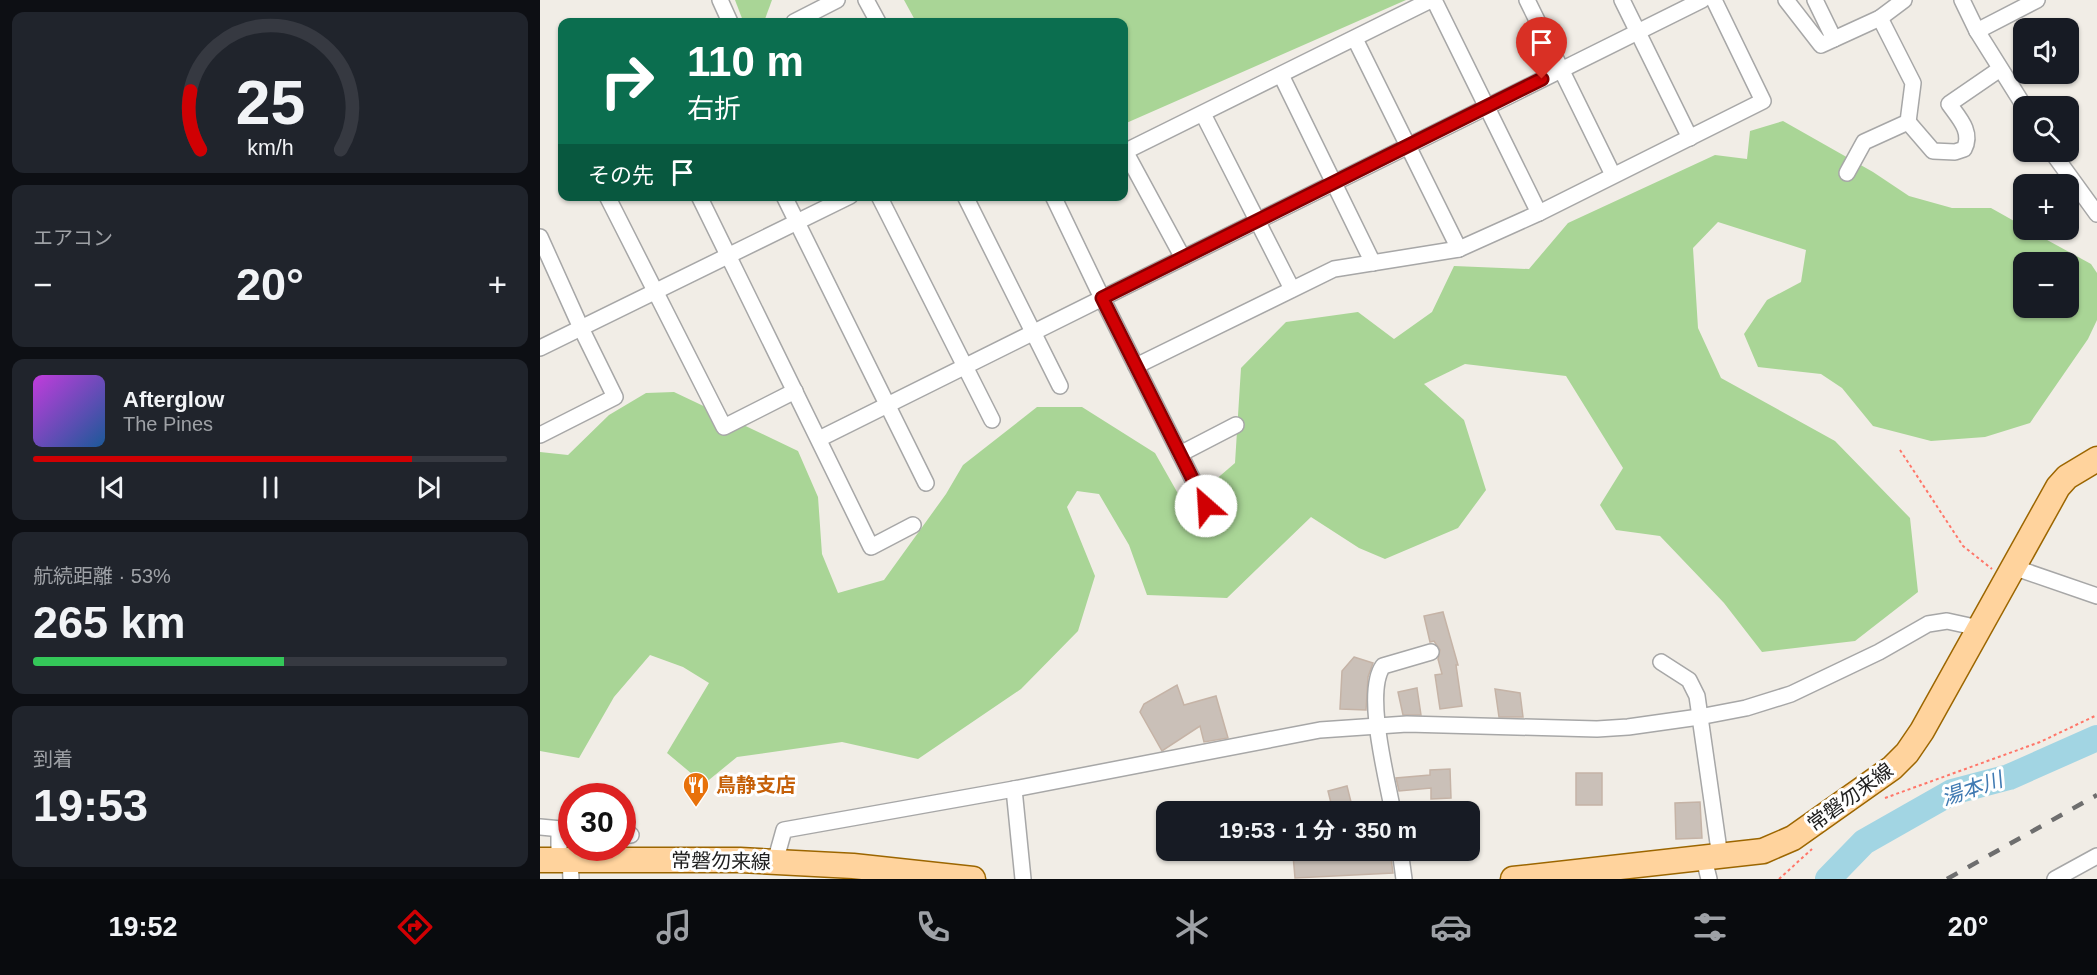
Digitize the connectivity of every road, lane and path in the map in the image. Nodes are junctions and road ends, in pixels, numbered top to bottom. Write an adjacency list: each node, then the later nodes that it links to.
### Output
1 (720, 0): 14 (street)
2 (837, 0): 15 (street)
3 (866, 0): 16 (street)
4 (1432, 0): 20 (street); 26 (street)
5 (1527, 0): 23 (street)
6 (1622, 0): 19 (street)
7 (1702, 0): 19 (street)
8 (1714, 0): 29 (street)
9 (1786, 0): 21 (street)
10 (1815, 0): 21 (street)
11 (1904, 0): 17 (street)
12 (1962, 0): 18 (street)
13 (2037, 0): 18 (street)
14 (728, 18)
15 (802, 18)
16 (876, 18)
17 (1880, 18): 21 (street); 28 (street)
18 (1977, 31): 22 (street)
19 (1638, 32): 23 (street); 29 (street)
20 (1355, 39): 24 (street); 30 (street)
21 (1834, 39)
22 (2000, 69): 25 (street); 28 (street)
23 (1561, 70): 26 (street); 35 (street)
24 (1281, 75): 27 (street); 36 (street)
25 (2018, 96)
26 (1486, 107): 30 (street); 44 (street)
27 (1203, 114): 31 (street); 47 (street)
28 (1908, 122): 34 (street)
29 (1690, 138): 35 (street)
30 (1409, 146): 36 (street); 49 (street)
31 (1128, 150)
32 (1128, 159): 51 (street)
33 (2059, 162): 45 (street)
34 (1847, 173)
35 (1613, 175): 44 (street)
36 (1334, 183): 47 (street); 52 (street)
37 (610, 201): 54 (street)
38 (702, 201): 50 (street)
39 (786, 201): 46 (street)
40 (839, 201): 46 (street)
41 (882, 201): 59 (street)
42 (967, 201): 57 (street)
43 (1055, 201): 55 (street)
44 (1539, 213): 49 (street)
45 (2097, 214)
46 (796, 221): 50 (street); 63 (street)
47 (1256, 222): 51 (street); 53 (street)
48 (540, 237): 56 (street)
49 (1460, 249): 52 (street)
50 (729, 256): 54 (street); 62 (street)
51 (1183, 258): 55 (street)
52 (1372, 263): 53 (street)
53 (1292, 289): 60 (street)
54 (656, 292): 56 (street); 62 (street)
55 (1102, 298): 57 (street); 60 (street)
56 (581, 328): 58 (street); 66 (street)
57 (1033, 333): 59 (street); 61 (street)
58 (540, 348)
59 (965, 366): 63 (street); 64 (street)
60 (1136, 366): 69 (street)
61 (1059, 386)
62 (795, 391): 67 (street)
63 (887, 405): 67 (street); 71 (street)
64 (992, 420)
65 (1236, 425): 69 (street)
66 (540, 435)
67 (819, 439): 73 (street)
68 (1900, 450): 74 (path)
69 (1180, 454): 72 (street)
70 (2097, 459): 74 (main road, 常磐勿来線)
71 (926, 483)
72 (1206, 506)
73 (912, 525)
74 (2010, 572): 75 (street); 76 (main road, 常磐勿来線)
75 (2097, 596)
76 (1979, 628): 80 (street); 92 (main road, 常磐勿来線)
77 (1431, 652): 81 (street)
78 (1661, 662): 80 (street)
79 (2097, 715): 83 (path)
80 (1699, 717): 81 (street); 92 (street)
81 (1377, 725): 82 (street); 84 (street)
82 (1014, 789): 90 (street); 95 (street)
83 (1885, 798)
84 (1391, 801)
85 (540, 827): 86 (street)
86 (558, 829)
87 (1818, 844): 98 (path)
88 (2097, 856): 99 (street)
89 (1402, 861): 96 (street)
90 (776, 862): 93 (main road, 常磐勿来線); 94 (main road, 常磐勿来線)
91 (560, 864): 93 (main road, 常磐勿来線)
92 (1711, 865): 97 (main road, 常磐勿来線)
93 (740, 869)
94 (973, 879)
95 (1023, 879)
96 (1404, 879)
97 (1513, 879)
98 (1779, 879)
99 (2055, 879)

